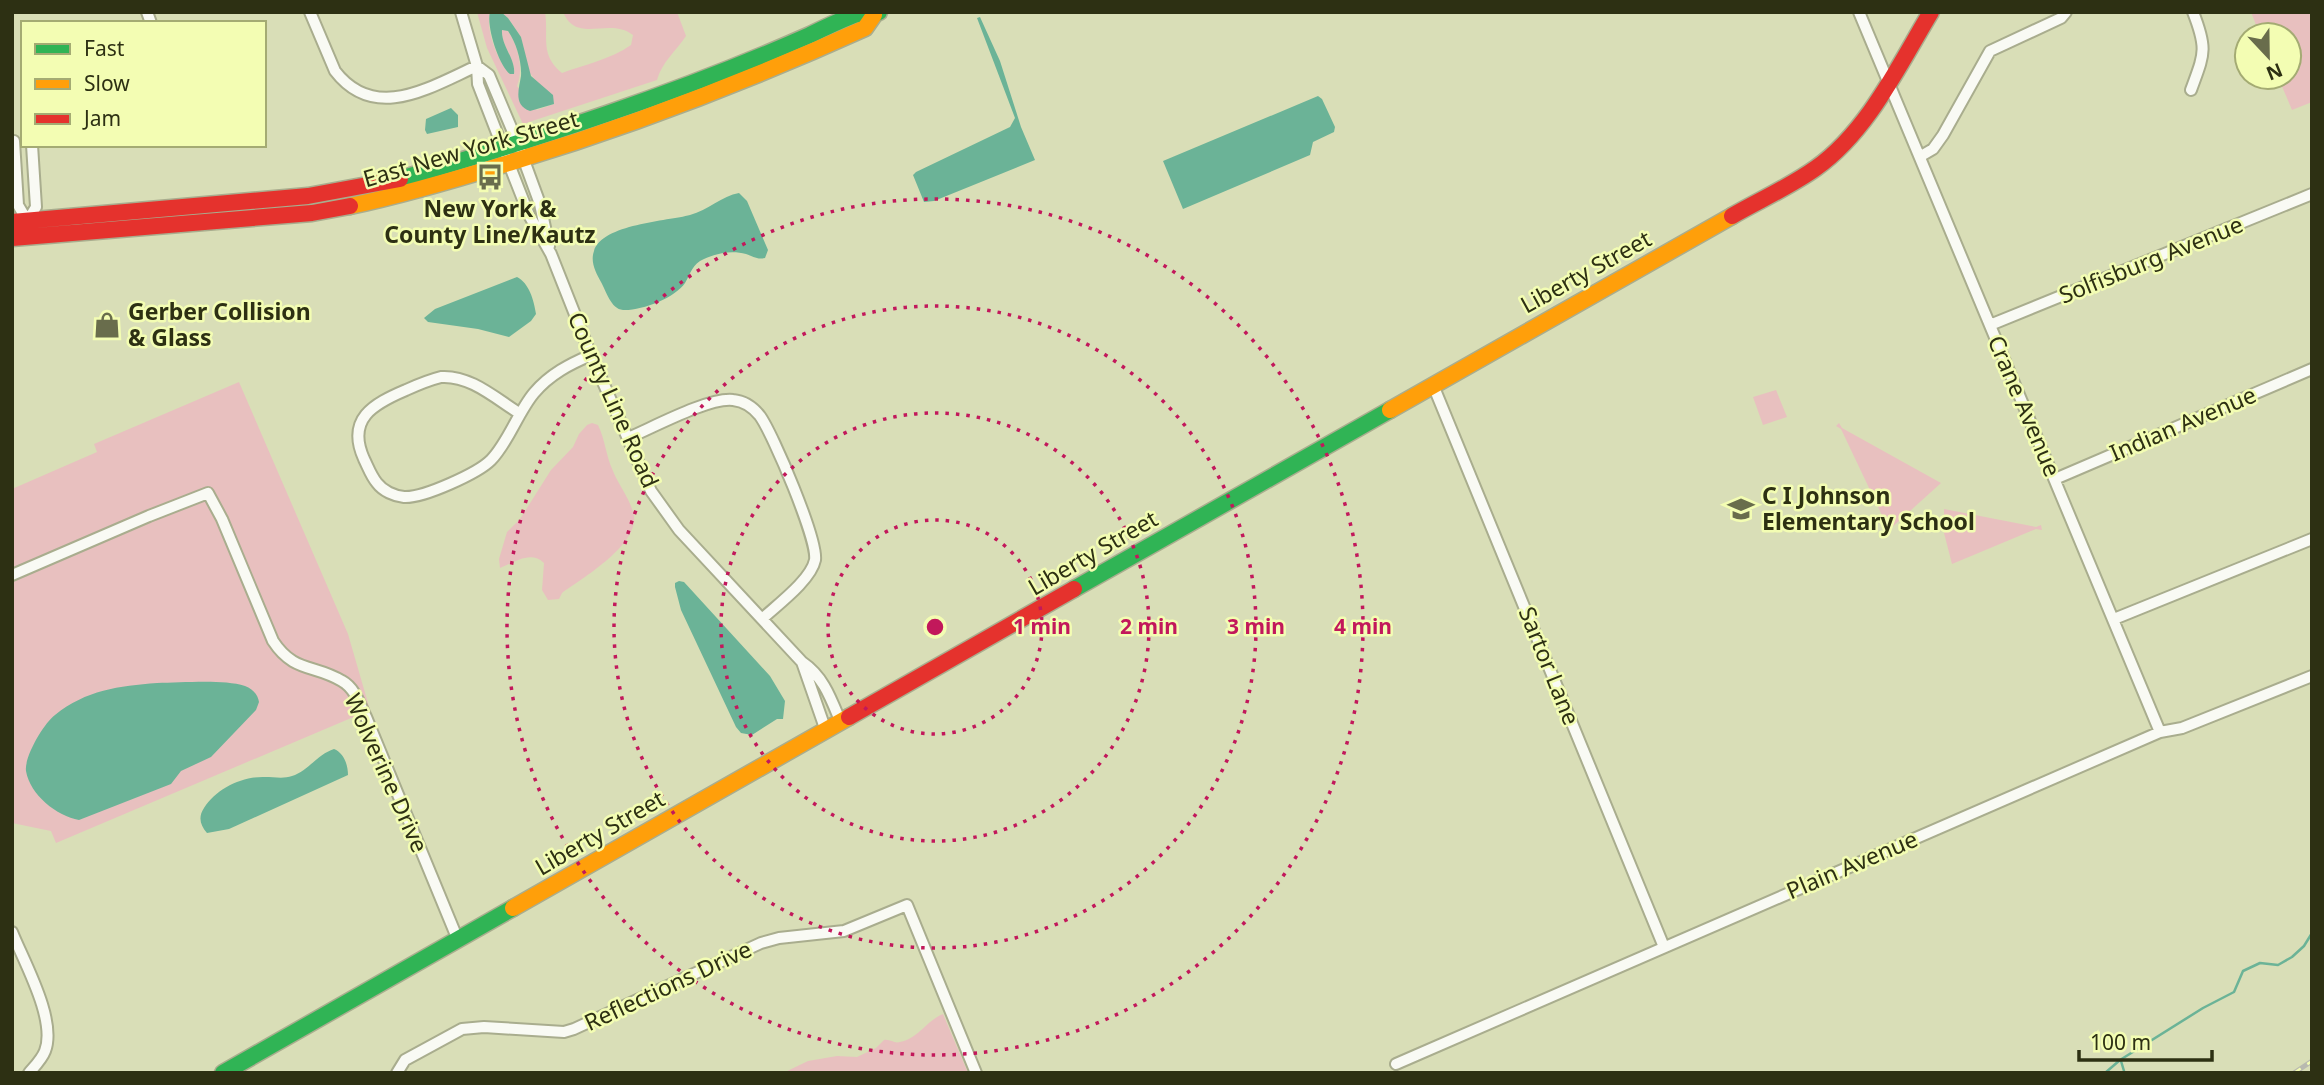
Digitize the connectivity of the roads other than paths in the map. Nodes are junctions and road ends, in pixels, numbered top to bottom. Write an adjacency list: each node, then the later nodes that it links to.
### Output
1 (310, 12): 8 (street)
2 (461, 12): 8 (street, County Line Road)
3 (1859, 12): 9 (street, Crane Avenue)
4 (1931, 12): 9 (street, Liberty Street)
5 (2066, 12): 14 (street)
6 (2193, 12): 10 (street)
7 (875, 13): 13 (street, East New York Street)
8 (477, 66): 13 (street, County Line Road)
9 (1888, 80): 14 (street, Crane Avenue); 21 (street, Liberty Street)
10 (2191, 90)
11 (16, 141): 16 (street)
12 (32, 147): 16 (street)
13 (513, 154): 16 (street, East New York Street); 19 (street, County Line Road)
14 (1921, 156): 18 (street, Crane Avenue)
15 (2312, 194): 18 (street, Solfisburg Avenue)
16 (23, 226): 17 (street, East New York Street)
17 (12, 238)
18 (1990, 325): 24 (street, Crane Avenue)
19 (591, 355): 22 (street); 23 (street, County Line Road)
20 (2312, 369): 24 (street, Indian Avenue)
21 (1433, 385): 31 (street, Liberty Street); 36 (street, Sartor Lane)
22 (519, 413): 22 (street)
23 (628, 438): 27 (street, County Line Road); 27 (street)
24 (2055, 479): 28 (street, Crane Avenue)
25 (2312, 539): 28 (street)
26 (12, 575): 35 (street, Wolverine Drive)
27 (762, 619): 29 (street, County Line Road)
28 (2114, 620): 33 (street, Crane Avenue)
29 (802, 662): 31 (street, County Line Road); 32 (street, County Line Road)
30 (2312, 676): 33 (street, Plain Avenue)
31 (841, 723): 32 (street, Liberty Street)
32 (826, 731): 35 (street, Liberty Street)
33 (2160, 732): 36 (street, Plain Avenue)
34 (12, 932): 38 (street)
35 (458, 940): 39 (street, Liberty Street)
36 (1664, 947): 37 (street, Plain Avenue)
37 (1396, 1064)
38 (29, 1073)
39 (223, 1073)
40 (397, 1073): 41 (street, Reflections Drive)
41 (976, 1073)

